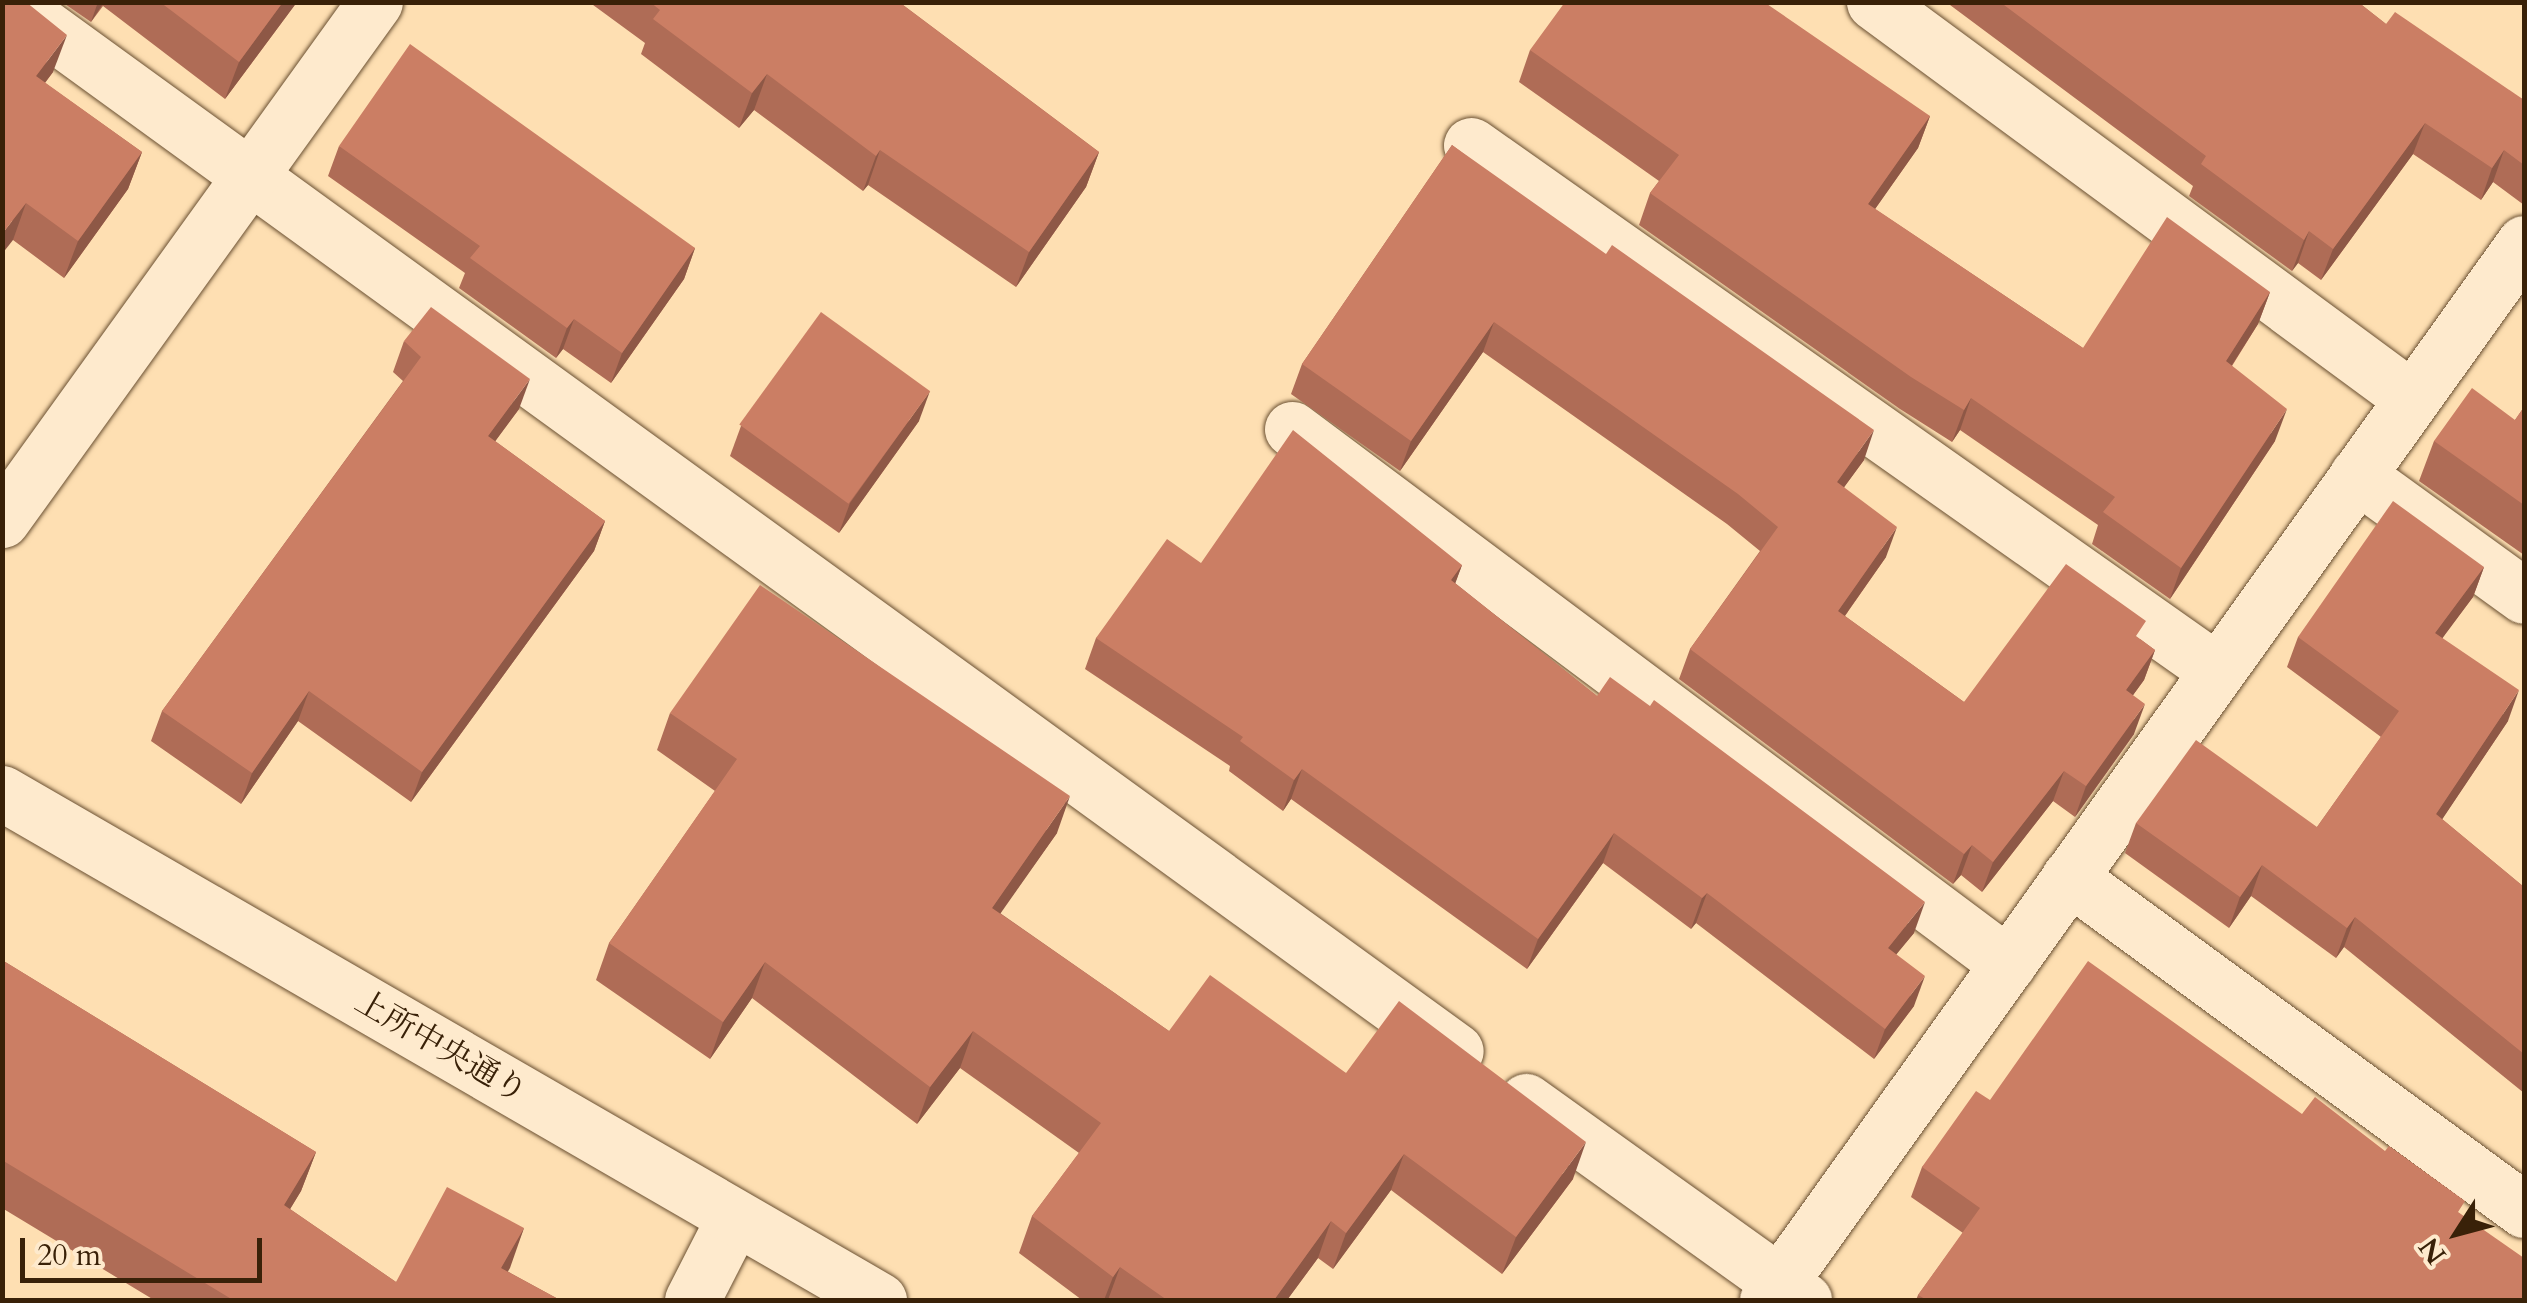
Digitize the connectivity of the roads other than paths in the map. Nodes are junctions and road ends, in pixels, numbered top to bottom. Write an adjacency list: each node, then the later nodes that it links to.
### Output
1 (10, 2): 5 (street)
2 (375, 2): 5 (street)
3 (1874, 2): 7 (street)
4 (1471, 145): 12 (street)
5 (249, 178): 10 (street); 18 (street)
6 (2524, 243): 7 (street)
7 (2410, 398): 9 (street)
8 (1292, 429): 15 (street)
9 (2357, 476): 11 (street); 12 (street)
10 (2, 520)
11 (2524, 596)
12 (2216, 670): 14 (street)
13 (2, 793): 17 (street, 上所中央通り)
14 (2069, 877): 15 (street); 16 (street)
15 (2008, 964): 18 (street)
16 (2524, 1210)
17 (734, 1218): 19 (street); 20 (street, 上所中央通り)
18 (1783, 1295)
19 (692, 1300)
20 (880, 1300)

